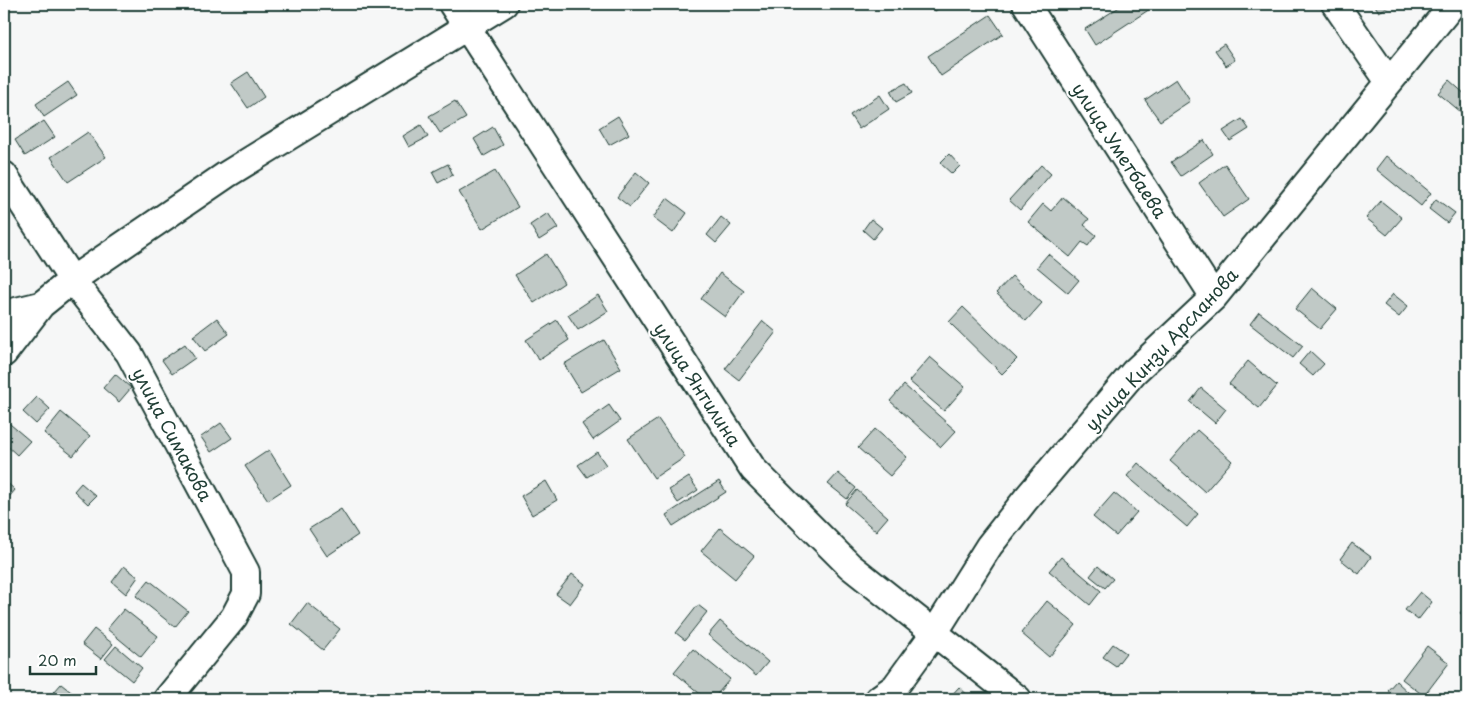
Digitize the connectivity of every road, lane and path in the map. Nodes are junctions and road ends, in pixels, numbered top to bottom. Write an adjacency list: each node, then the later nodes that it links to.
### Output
1 (452, 4): 6 (street, улица Янтилина)
2 (504, 4): 6 (street)
3 (1026, 4): 10 (street, улица Уметбаева)
4 (1335, 4): 7 (street)
5 (1454, 4): 7 (street, улица Кинзи Арсланова)
6 (466, 27): 9 (street); 14 (street, улица Янтилина)
7 (1389, 82): 10 (street, улица Кинзи Арсланова)
8 (4, 175): 9 (street, улица Симакова)
9 (72, 280): 11 (street); 15 (street, улица Симакова)
10 (1214, 297): 14 (street, улица Кинзи Арсланова)
11 (41, 305): 12 (street); 13 (street)
12 (4, 314)
13 (4, 353)
14 (935, 632): 16 (street, улица Кинзи Арсланова); 17 (street, улица Янтилина)
15 (167, 699)
16 (878, 699)
17 (1018, 699)

